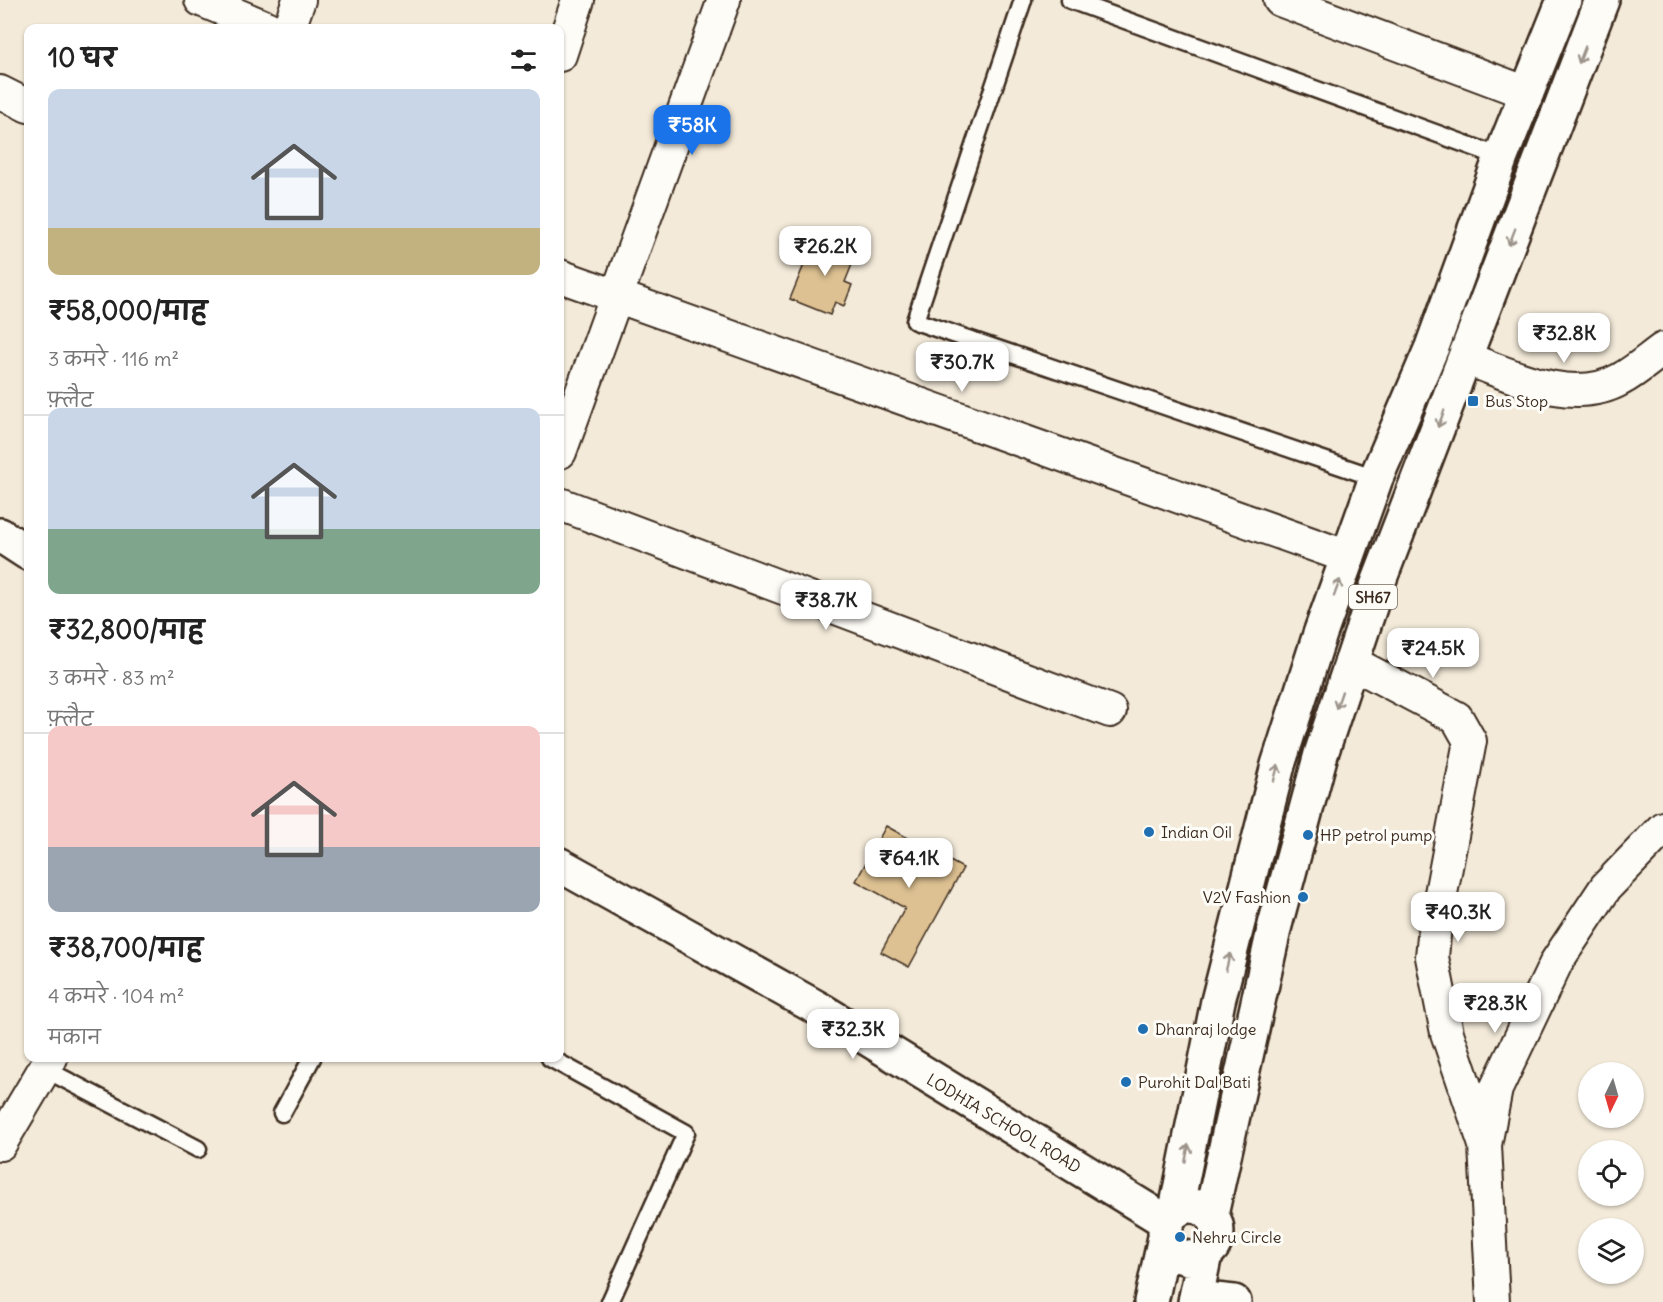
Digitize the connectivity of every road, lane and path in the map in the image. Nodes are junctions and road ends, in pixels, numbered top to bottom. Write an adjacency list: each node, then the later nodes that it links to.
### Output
1 (201, 0): 10 (street)
2 (299, 0): 11 (street)
3 (578, 0): 12 (street)
4 (724, 0): 18 (street)
5 (1023, 0): 22 (lane)
6 (1070, 0): 16 (lane)
7 (1280, 0): 14 (street)
8 (1563, 0): 14 (main road, SH67)
9 (1602, 0): 20 (main road, SH67, one-way to 20)
10 (258, 24)
11 (290, 24)
12 (564, 44)
13 (0, 92): 15 (street)
14 (1527, 93): 16 (main road, SH67)
15 (24, 104)
16 (1500, 157): 22 (main road, SH67)
17 (564, 277): 18 (street)
18 (615, 296): 21 (street); 26 (street)
19 (1663, 349): 20 (street)
20 (1465, 358): 27 (main road, SH67, one-way to 27)
21 (564, 441)
22 (1376, 478): 26 (main road, SH67)
23 (564, 506): 28 (street)
24 (0, 535): 25 (main road)
25 (24, 550)
26 (1348, 557): 39 (main road, SH67, one-way to 26)
27 (1352, 662): 36 (street); 38 (main road, SH67, one-way to 38)
28 (1110, 711)
29 (1663, 828): 36 (street)
30 (564, 867): 39 (main road, LODHIA SCHOOL ROAD)
31 (310, 1062): 34 (lane)
32 (557, 1062): 42 (lane)
33 (48, 1063): 35 (street); 37 (lane)
34 (282, 1113)
35 (0, 1144)
36 (1485, 1144): 45 (street)
37 (198, 1149)
38 (1211, 1215): 39 (main road); 40 (main road, SH67)
39 (1169, 1223): 40 (main road); 43 (main road, SH67)
40 (1205, 1254): 41 (main road, SH67)
41 (1195, 1300): 44 (main road)
42 (610, 1302)
43 (1151, 1302)
44 (1234, 1302)
45 (1493, 1302)

